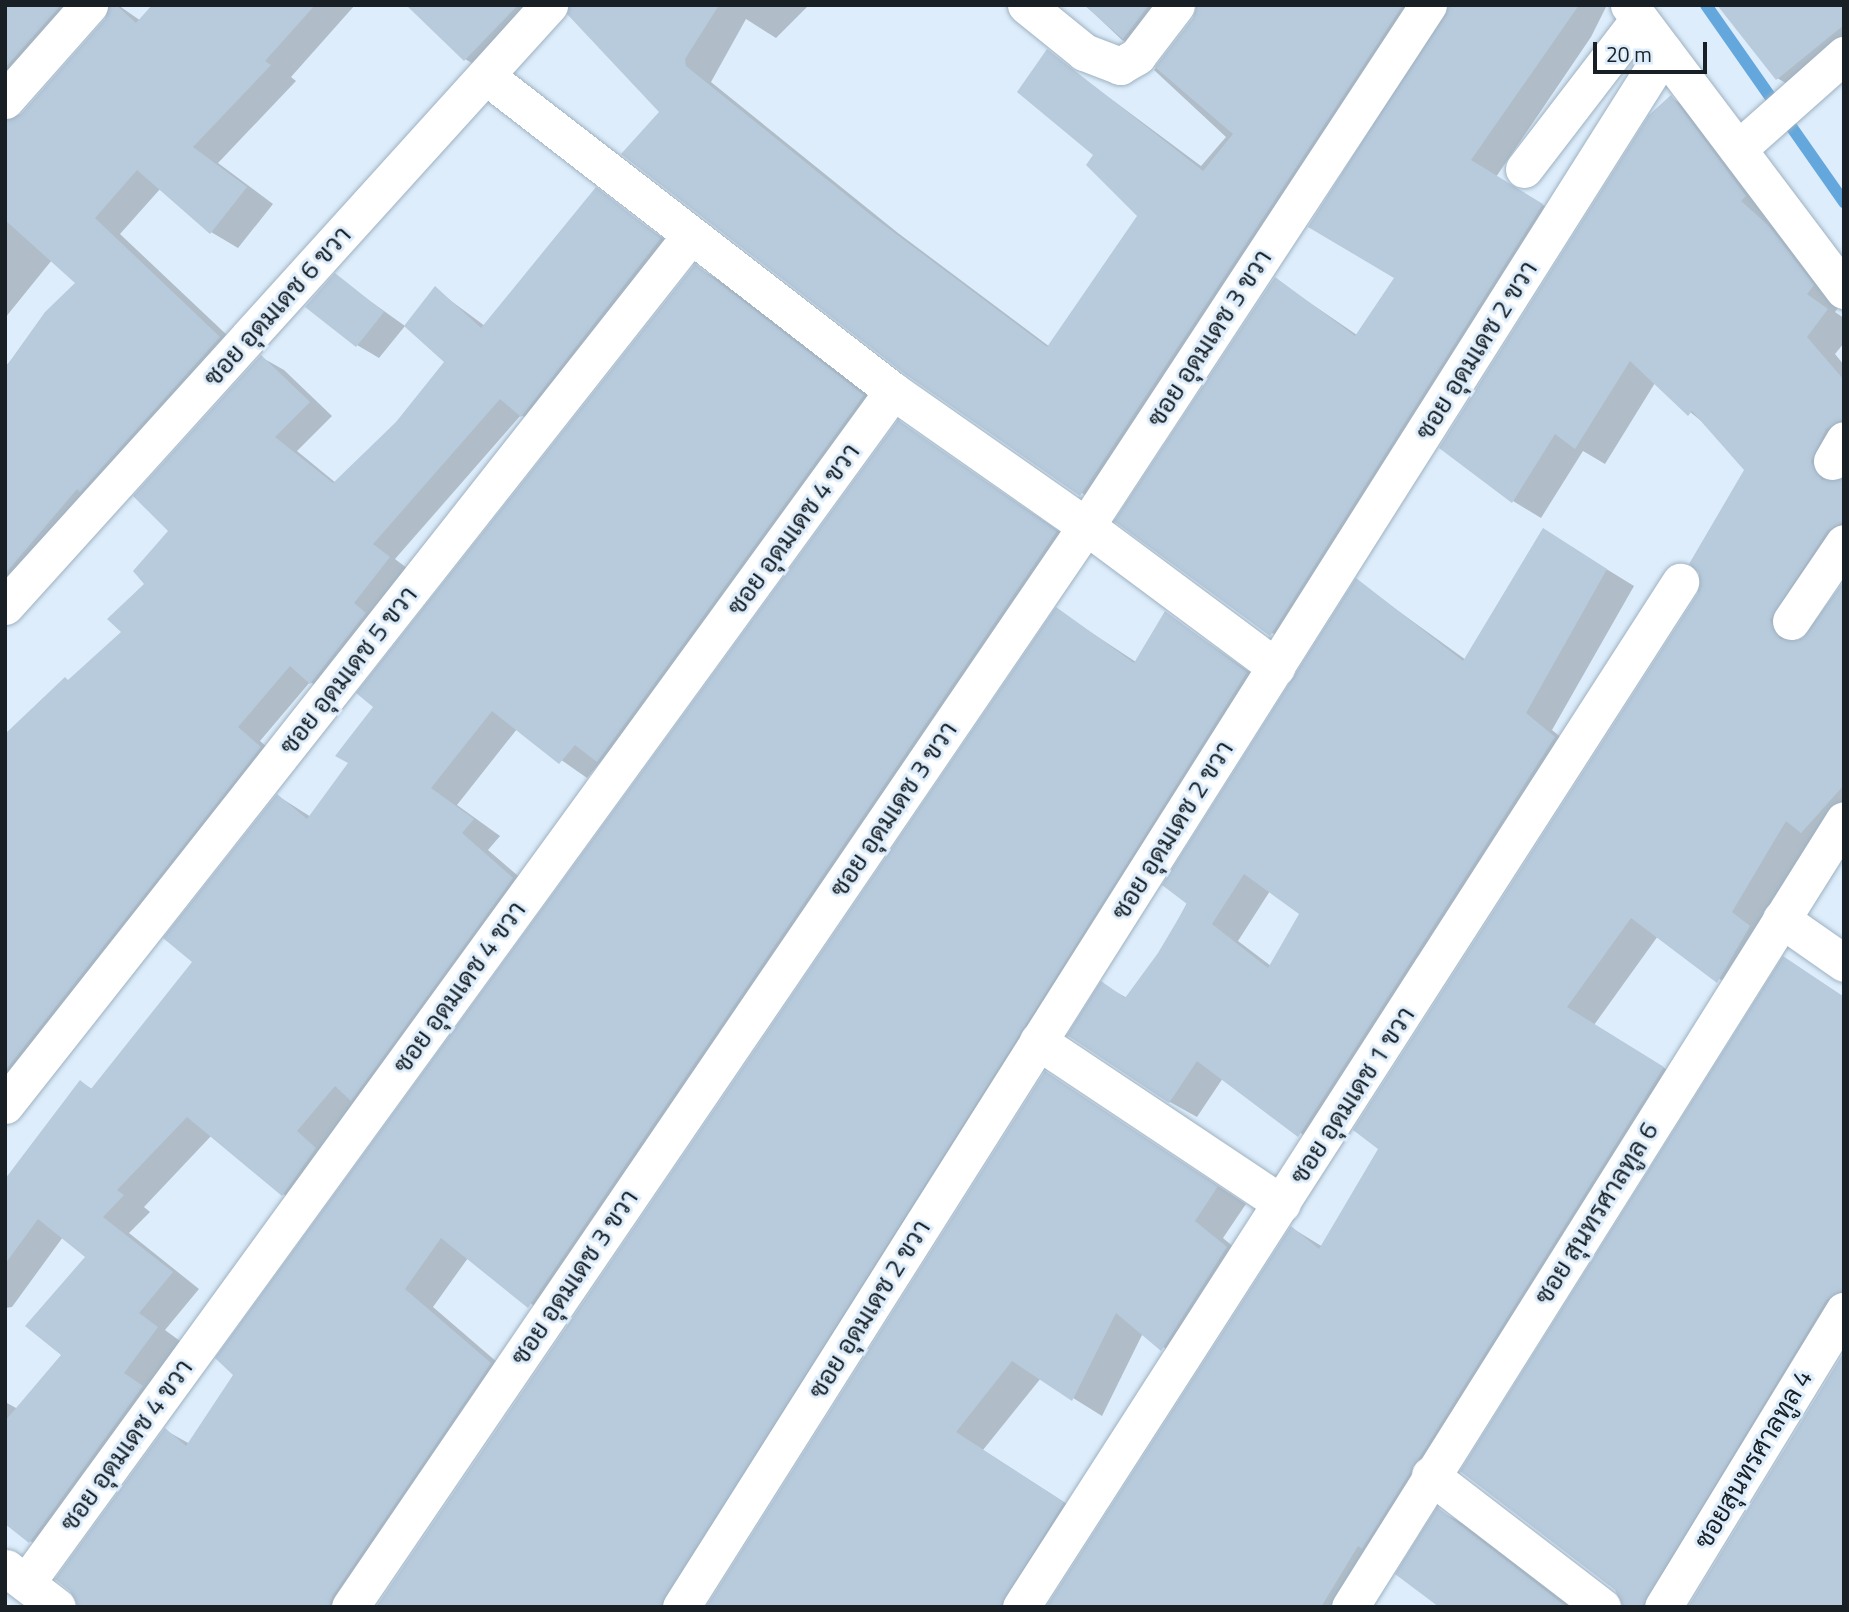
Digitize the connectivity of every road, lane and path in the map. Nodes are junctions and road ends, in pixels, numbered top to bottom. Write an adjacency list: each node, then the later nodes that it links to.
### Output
1 (89, 5): 10 (street)
2 (549, 5): 9 (street, ซอย อุดมเดช 6 ขวา)
3 (1026, 5): 4 (street)
4 (1176, 5)
5 (1428, 5): 16 (street, ซอย อุดมเดช 3 ขวา)
6 (1634, 12): 7 (street); 12 (street)
7 (1664, 52): 11 (street); 21 (street, ซอย อุดมเดช 2 ขวา)
8 (1844, 55): 11 (street)
9 (486, 76): 13 (street); 19 (street, ซอย อุดมเดช 6 ขวา)
10 (5, 100)
11 (1738, 149): 14 (street)
12 (1524, 169)
13 (690, 236): 15 (street); 26 (street, ซอย อุดมเดช 5 ขวา)
14 (1844, 290)
15 (893, 391): 16 (street); 30 (street, ซอย อุดมเดช 4 ขวา)
16 (1086, 526): 21 (street); 32 (street, ซอย อุดมเดช 3 ขวา)
17 (1844, 543): 20 (street)
18 (1680, 582): 27 (street, ซอย อุดมเดช 1 ขวา)
19 (5, 606)
20 (1791, 621)
21 (1276, 667): 25 (street, ซอย อุดมเดช 2 ขวา)
22 (1844, 820): 23 (street, ซอย สุนทรศาลทูล 6)
23 (1781, 919): 24 (street); 29 (street, ซอย สุนทรศาลทูล 6)
24 (1844, 963)
25 (1038, 1041): 27 (street); 33 (street, ซอย อุดมเดช 2 ขวา)
26 (5, 1105)
27 (1282, 1204): 34 (street, ซอย อุดมเดช 1 ขวา)
28 (1844, 1311): 37 (street, ซอยสุนทรศาลทูล 4)
29 (1430, 1475): 35 (street, ซอย สุนทรศาลทูล 6); 36 (street)
30 (15, 1575): 31 (street)
31 (57, 1607)
32 (350, 1607)
33 (681, 1607)
34 (1021, 1607)
35 (1350, 1607)
36 (1602, 1607)
37 (1663, 1607)

